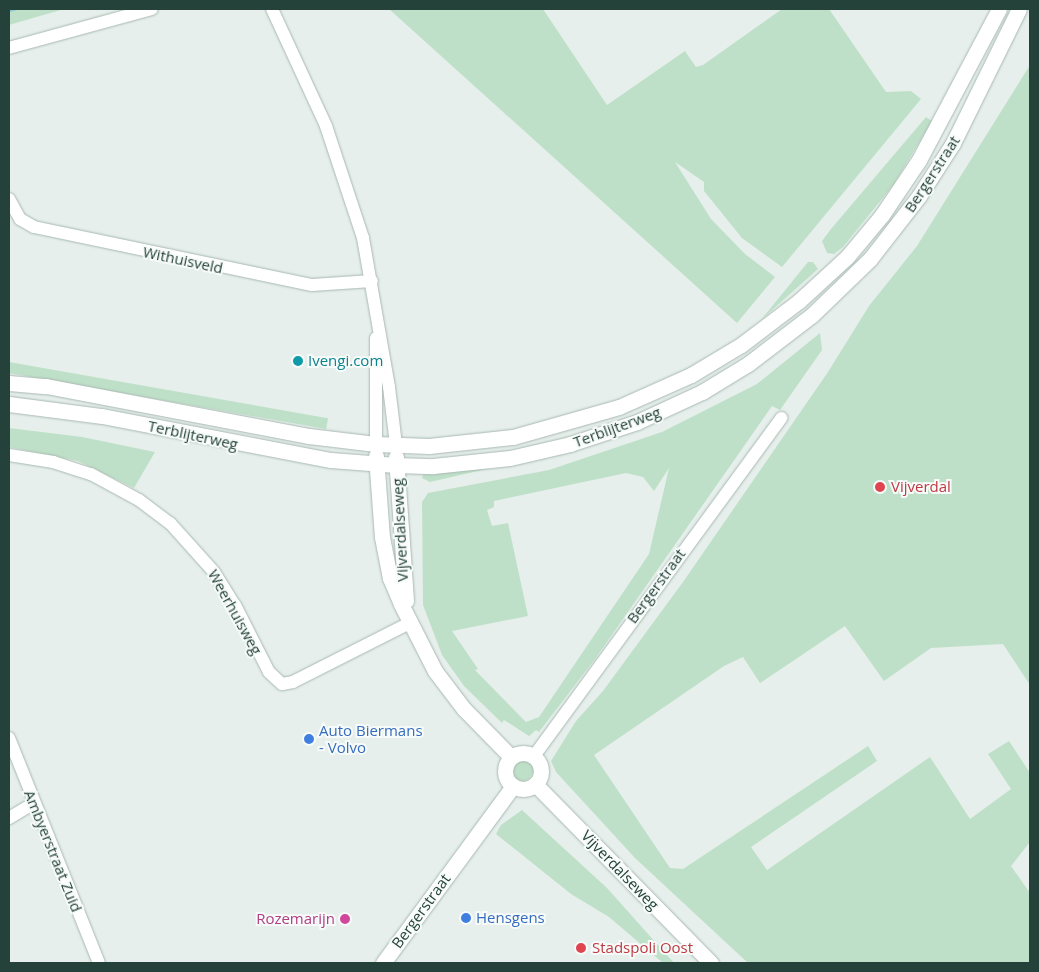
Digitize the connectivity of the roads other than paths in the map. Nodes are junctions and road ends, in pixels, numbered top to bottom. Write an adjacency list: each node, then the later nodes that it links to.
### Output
1 (152, 9): 5 (street)
2 (272, 9): 7 (street)
3 (999, 9): 8 (main road, Bergerstraat)
4 (1019, 9): 9 (main road, Bergerstraat)
5 (9, 48)
6 (9, 200): 7 (street, Withuisveld)
7 (372, 281): 10 (street)
8 (799, 301): 15 (main road, Terblijterweg)
9 (812, 315): 18 (main road, Terblijterweg)
10 (377, 328): 14 (street); 15 (street)
11 (9, 383): 14 (main road, Terblijterweg)
12 (9, 404): 17 (main road, Terblijterweg)
13 (780, 418): 21 (street, Bergerstraat)
14 (376, 444): 15 (main road, Terblijterweg); 17 (main road)
15 (396, 445): 18 (main road)
16 (9, 455): 19 (street, Weerhuisweg)
17 (376, 464): 18 (main road, Terblijterweg); 19 (main road, Vijverdalseweg)
18 (396, 466): 19 (main road, Vijverdalseweg)
19 (410, 623): 22 (main road, Vijverdalseweg)
20 (9, 738): 25 (street, Ambyerstraat Zuid)
21 (534, 756): 22 (main road); 23 (main road)
22 (511, 757): 24 (main road)
23 (535, 784): 24 (main road); 27 (main road, Vijverdalseweg)
24 (512, 786): 29 (main road, Bergerstraat)
25 (34, 803): 26 (street); 28 (street, Ambyerstraat Zuid)
26 (9, 818)
27 (704, 961)
28 (98, 963)
29 (383, 963)

